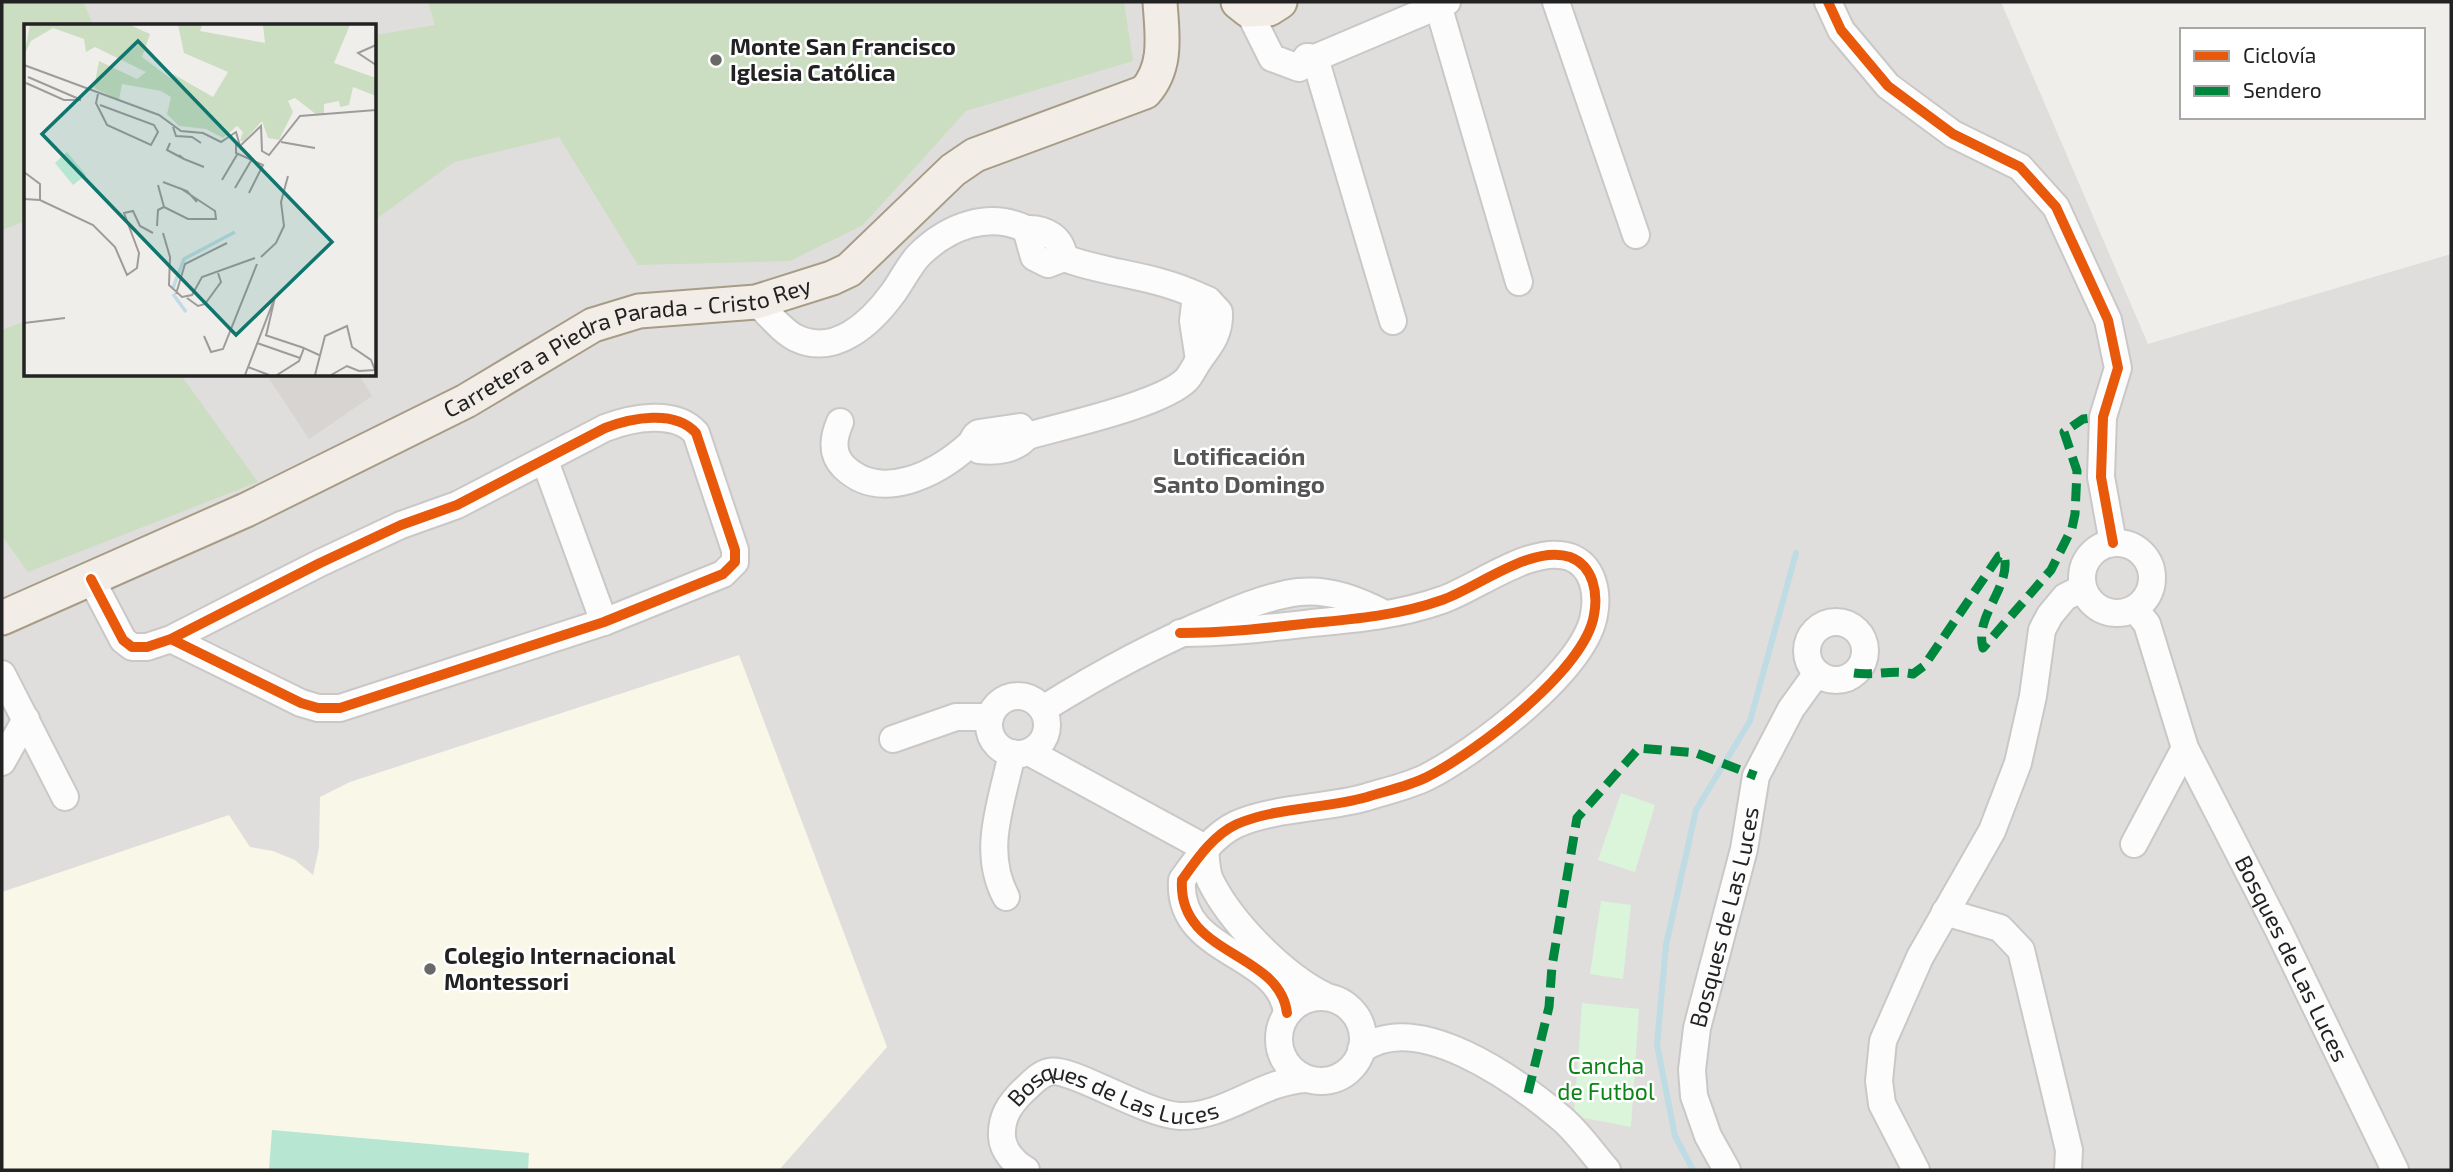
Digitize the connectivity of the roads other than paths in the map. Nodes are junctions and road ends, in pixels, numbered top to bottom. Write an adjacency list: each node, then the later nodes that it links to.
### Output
1 (1160, 2): 10 (main road, Carretera a Piedra Parada - Cristo Rey)
2 (1280, 2): 6 (main road)
3 (1556, 2): 8 (street)
4 (1828, 2): 14 (street)
5 (1442, 3): 7 (street); 9 (street)
6 (1243, 6): 7 (street)
7 (1311, 57): 11 (street)
8 (1636, 235)
9 (1519, 282)
10 (756, 302): 12 (street); 15 (main road, Carretera a Piedra Parada - Cristo Rey)
11 (1394, 321)
12 (840, 422)
13 (545, 461): 19 (street); 19 (street); 20 (street)
14 (2113, 543): 16 (street); 17 (street)
15 (91, 579): 18 (main road, Carretera a Piedra Parada - Cristo Rey); 20 (street)
16 (2083, 589): 17 (street); 34 (street)
17 (2135, 609): 27 (street, Bosques de Las Luces)
18 (2, 618)
19 (604, 622): 20 (street)
20 (171, 639)
21 (1816, 673): 45 (street, Bosques de Las Luces)
22 (2, 674): 25 (street)
23 (1043, 709): 24 (street); 28 (street); 32 (street)
24 (990, 717): 26 (street); 28 (street)
25 (14, 724): 29 (street); 30 (street)
26 (893, 739)
27 (2185, 748): 31 (street); 48 (street, Bosques de Las Luces)
28 (1021, 752): 32 (street); 33 (street)
29 (2, 762)
30 (65, 797)
31 (2134, 844)
32 (1205, 848): 35 (street); 36 (street)
33 (1006, 897)
34 (1945, 912): 46 (street); 47 (street)
35 (1325, 996): 36 (street); 37 (street)
36 (1287, 1013): 39 (street)
37 (1358, 1017): 38 (street); 40 (street)
38 (1394, 1036): 40 (street); 44 (street)
39 (1280, 1046): 41 (street); 42 (street, Bosques de Las Luces)
40 (1362, 1050): 41 (street)
41 (1306, 1079): 42 (street, Bosques de Las Luces)
42 (1254, 1094): 43 (street, Bosques de Las Luces)
43 (1026, 1170)
44 (1607, 1170)
45 (1727, 1170)
46 (1916, 1170)
47 (2068, 1170)
48 (2395, 1170)

